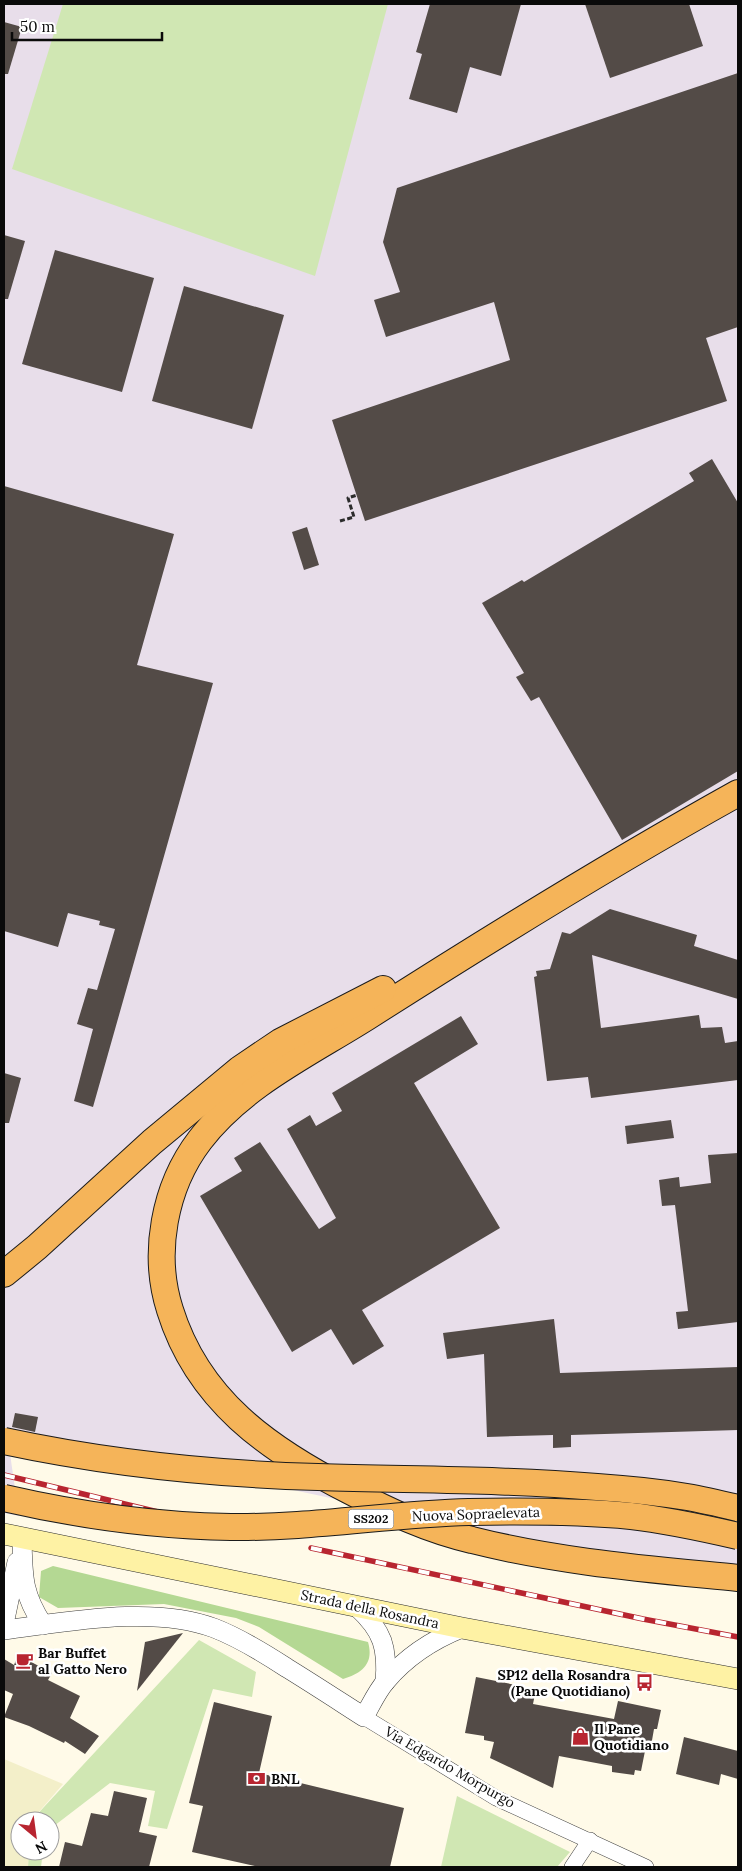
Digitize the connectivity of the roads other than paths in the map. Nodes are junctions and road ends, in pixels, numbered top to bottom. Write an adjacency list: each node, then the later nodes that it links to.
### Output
1 (738, 793): 2 (highway)
2 (324, 1031): 3 (highway); 9 (highway, bridge)
3 (4, 1274)
4 (4, 1442): 6 (highway, Nuova Sopraelevata, bridge)
5 (4, 1498): 8 (highway, Nuova Sopraelevata / SS202, bridge)
6 (738, 1508)
7 (13, 1536): 10 (main road, Strada della Rosandra); 11 (street); 12 (street)
8 (738, 1536)
9 (738, 1578)
10 (357, 1607): 13 (main road, Strada della Rosandra); 16 (street)
11 (4, 1624)
12 (43, 1625): 14 (street); 17 (street)
13 (462, 1628): 15 (main road, Strada della Rosandra); 16 (street)
14 (4, 1630)
15 (738, 1679)
16 (385, 1682): 17 (street)
17 (364, 1717): 18 (street, Via Edgardo Morpurgo)
18 (590, 1840): 19 (street); 20 (street, Via Edgardo Morpurgo)
19 (572, 1867)
20 (646, 1867)

